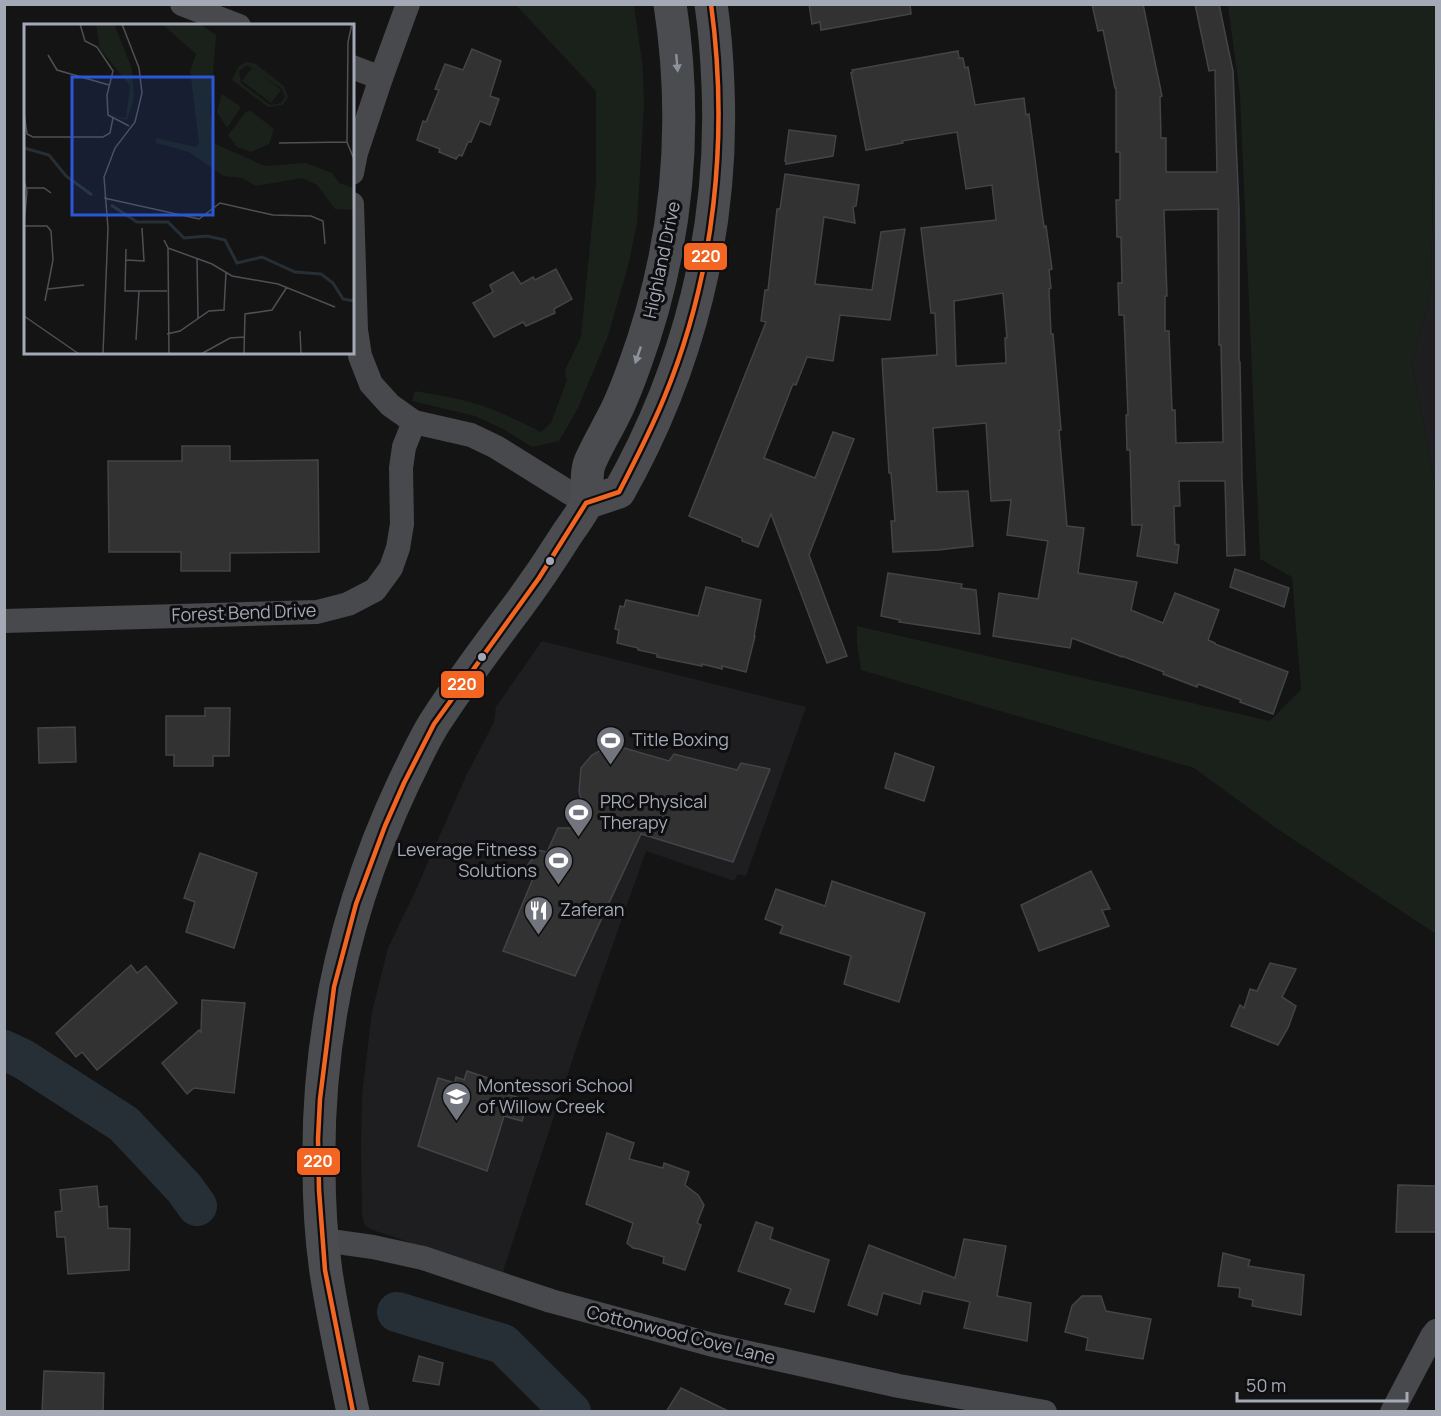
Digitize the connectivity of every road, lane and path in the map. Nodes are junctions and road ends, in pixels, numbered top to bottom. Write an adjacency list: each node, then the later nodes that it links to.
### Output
1 (182, 4): 5 (street)
2 (408, 4): 7 (street)
3 (670, 4): 11 (main road, Highland Drive, one-way to 11)
4 (711, 4): 11 (main road)
5 (234, 24)
6 (354, 68): 7 (street)
7 (381, 78): 8 (street)
8 (354, 163)
9 (354, 267): 10 (street)
10 (414, 422): 11 (street); 12 (street, Forest Bend Drive)
11 (586, 503): 13 (main road)
12 (4, 621)
13 (323, 1240): 15 (main road); 16 (street, Cottonwood Cove Lane)
14 (1437, 1331): 17 (street)
15 (353, 1412)
16 (1044, 1412)
17 (1392, 1412)

